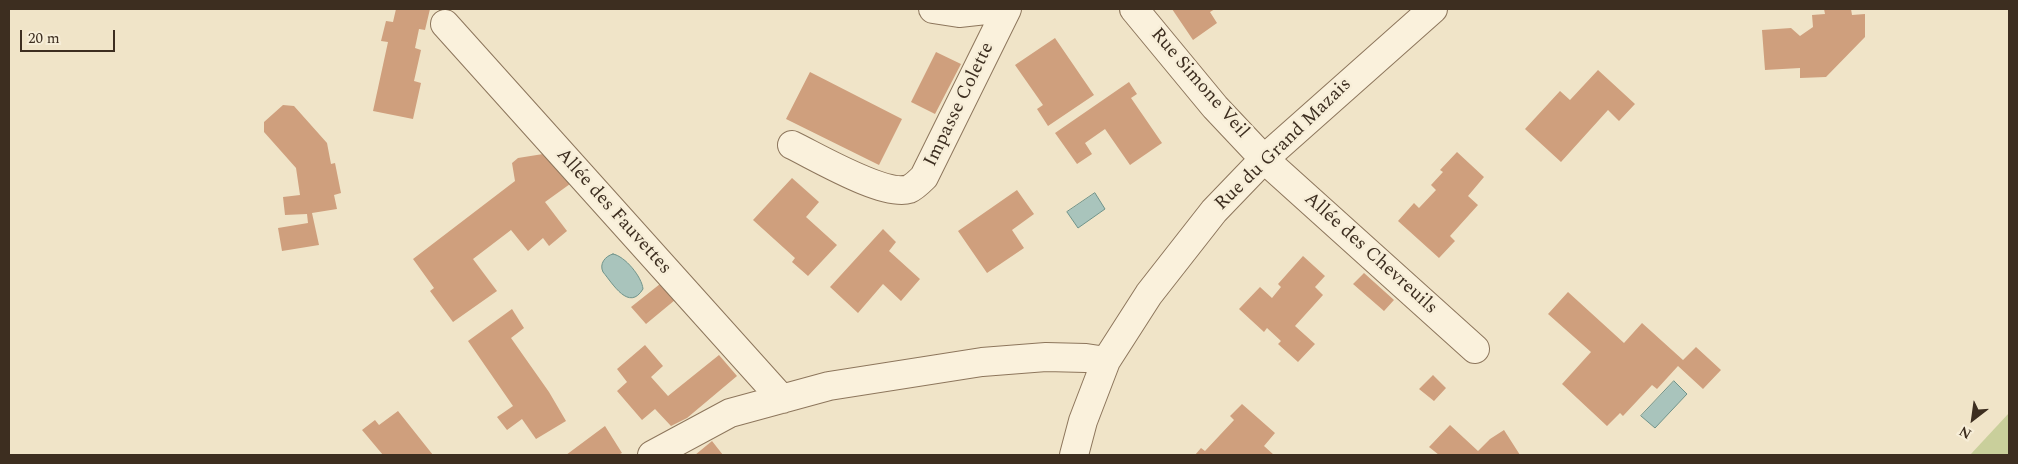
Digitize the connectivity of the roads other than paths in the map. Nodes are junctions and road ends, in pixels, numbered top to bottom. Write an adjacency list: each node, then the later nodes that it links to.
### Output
1 (933, 9): 2 (street)
2 (995, 9)
3 (1007, 9): 7 (street, Impasse Colette)
4 (1134, 9): 8 (street, Rue Simone Veil)
5 (1433, 9): 8 (street, Rue du Grand Mazais)
6 (445, 24): 11 (street, Allée des Fauvettes)
7 (792, 145)
8 (1264, 159): 9 (street, Allée des Chevreuils); 10 (street, Rue du Grand Mazais)
9 (1475, 349)
10 (1106, 361): 11 (street); 13 (street, Rue du Grand Mazais)
11 (782, 399): 12 (street)
12 (652, 455)
13 (1074, 455)

